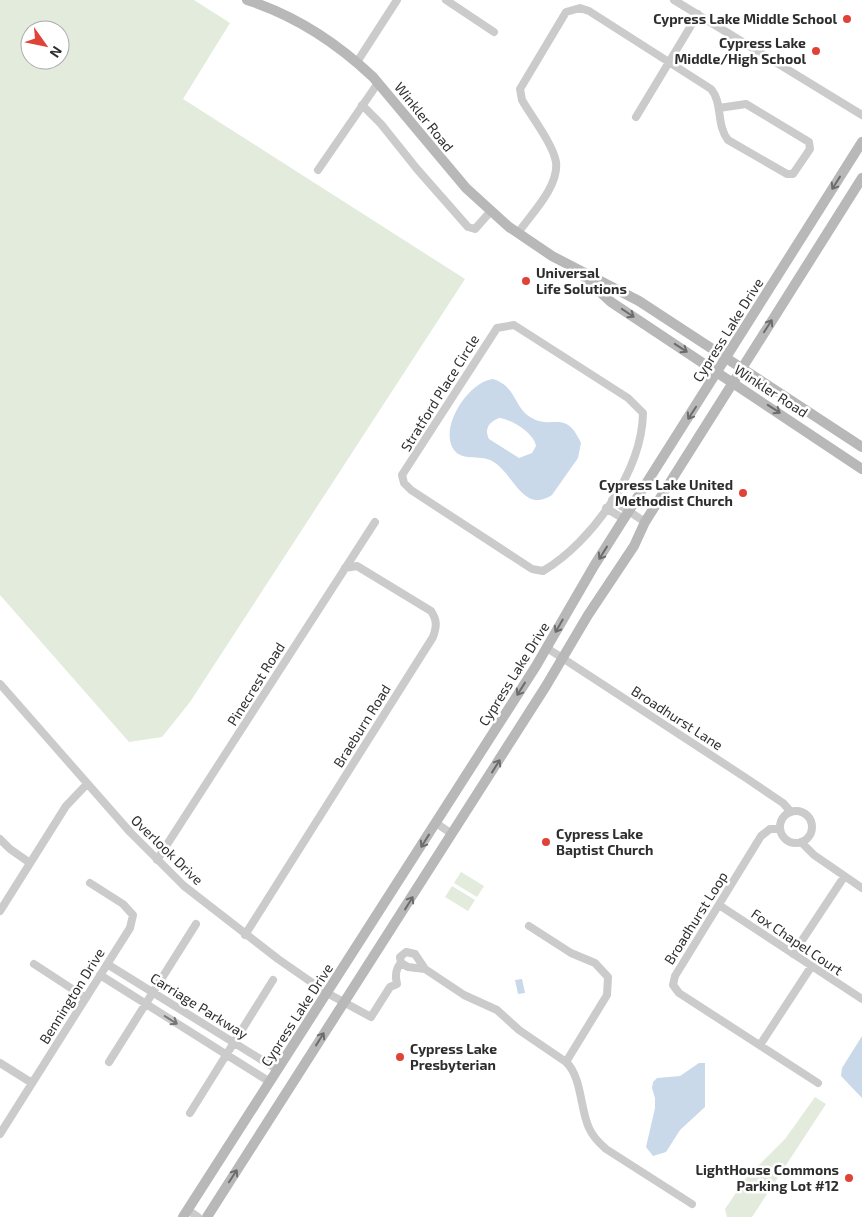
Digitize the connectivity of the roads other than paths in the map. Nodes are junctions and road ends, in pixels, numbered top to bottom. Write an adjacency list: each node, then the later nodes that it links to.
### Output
1 (247, 0): 8 (main road, Winkler Road)
2 (397, 0): 8 (street)
3 (446, 0): 6 (street)
4 (674, 0): 5 (street)
5 (698, 14): 7 (street); 12 (street)
6 (494, 32)
7 (670, 61): 11 (street); 13 (street); 18 (street)
8 (357, 62): 9 (main road, Winkler Road)
9 (378, 84): 10 (street); 17 (main road, Winkler Road)
10 (362, 105): 15 (street); 17 (street)
11 (719, 108): 11 (street)
12 (862, 115)
13 (636, 117)
14 (862, 142): 20 (main road, Cypress Lake Drive, one-way to 20)
15 (318, 170)
16 (862, 178): 21 (main road, one-way to 16)
17 (490, 212): 18 (main road, Winkler Road)
18 (518, 233): 19 (main road, Winkler Road)
19 (570, 264): 20 (main road, Winkler Road); 22 (main road, Winkler Road, one-way to 22)
20 (726, 357): 21 (main road, Winkler Road); 22 (main road, Cypress Lake Drive)
21 (742, 367): 23 (main road); 24 (main road, Winkler Road)
22 (717, 372): 23 (main road, Winkler Road); 28 (main road, Cypress Lake Drive, one-way to 28)
23 (733, 382): 25 (main road, Winkler Road, one-way to 25); 30 (main road)
24 (862, 447)
25 (862, 469)
26 (612, 500): 27 (street, Stratford Place Circle); 27 (street, Stratford Place Circle); 28 (street)
27 (606, 508): 28 (street)
28 (626, 515): 30 (street); 32 (main road, Cypress Lake Drive, one-way to 32)
29 (375, 522): 31 (street, Pinecrest Road)
30 (646, 522): 33 (main road)
31 (345, 568): 42 (street, Pinecrest Road); 51 (street, Braeburn Road)
32 (547, 648): 33 (street, Broadhurst Lane); 37 (main road, Cypress Lake Drive, one-way to 37)
33 (563, 658): 36 (street, Broadhurst Lane); 39 (main road, one-way to 33)
34 (0, 684): 35 (street, Overlook Drive)
35 (87, 784): 42 (street, Overlook Drive); 43 (street)
36 (792, 812): 38 (street, Broadhurst Loop); 41 (street)
37 (436, 823): 39 (street); 61 (main road, Cypress Lake Drive, one-way to 61)
38 (780, 829): 41 (street); 47 (street, Broadhurst Loop)
39 (452, 834): 64 (main road, one-way to 39)
40 (0, 839): 43 (street)
41 (801, 842): 44 (street)
42 (157, 860): 51 (street, Overlook Drive)
43 (30, 863): 48 (street)
44 (844, 877): 46 (street); 52 (street)
45 (90, 883): 55 (street, Bennington Drive)
46 (862, 888)
47 (719, 905): 52 (street, Fox Chapel Court); 67 (street, Broadhurst Loop)
48 (0, 911)
49 (196, 924): 60 (street)
50 (529, 926): 70 (street)
51 (245, 935): 61 (street, Overlook Drive)
52 (793, 954): 56 (street, Fox Chapel Court)
53 (401, 963): 57 (street); 57 (street); 64 (street, Overlook Drive)
54 (34, 964): 62 (street)
55 (107, 964): 58 (street, Bennington Drive); 60 (street, Carriage Parkway)
56 (812, 967): 63 (street, Fox Chapel Court); 67 (street)
57 (425, 970): 70 (street)
58 (100, 975): 62 (street, Bennington Drive); 65 (street, Carriage Parkway)
59 (273, 980): 66 (street)
60 (154, 993): 65 (street); 66 (street, Carriage Parkway)
61 (327, 993): 64 (street, Overlook Drive); 72 (main road, Cypress Lake Drive)
62 (86, 998): 74 (street, Bennington Drive)
63 (862, 999)
64 (344, 1001): 81 (main road, one-way to 64)
65 (146, 1005): 68 (street, Carriage Parkway, one-way to 68); 69 (street)
66 (234, 1043): 68 (street); 72 (street, Carriage Parkway)
67 (760, 1045): 75 (street, Broadhurst Loop)
68 (226, 1055): 73 (street, Carriage Parkway); 76 (street)
69 (109, 1062)
70 (566, 1062): 78 (street)
71 (0, 1063): 74 (street)
72 (278, 1070): 73 (main road, Cypress Lake Drive)
73 (270, 1082): 79 (main road, Cypress Lake Drive)
74 (32, 1083): 77 (street, Bennington Drive)
75 (818, 1083)
76 (190, 1113)
77 (0, 1134)
78 (692, 1204)
79 (185, 1214): 80 (street)
80 (198, 1217)
81 (206, 1217)

